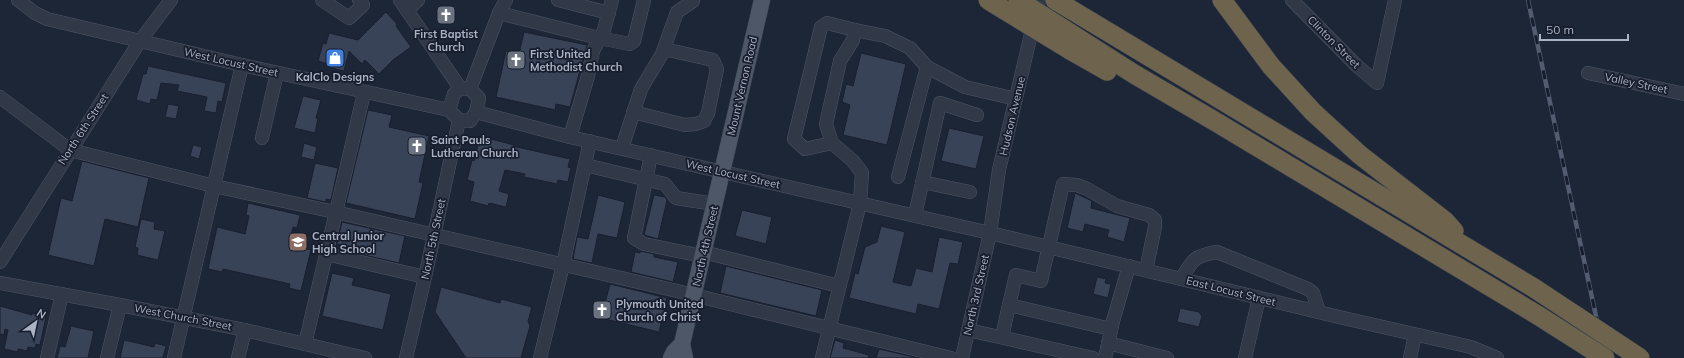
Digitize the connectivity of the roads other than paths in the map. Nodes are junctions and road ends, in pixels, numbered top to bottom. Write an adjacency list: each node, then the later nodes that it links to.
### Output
1 (18, 0): 24 (street, West Locust Street)
2 (171, 0): 24 (street, North 6th Street)
3 (322, 0): 4 (street)
4 (359, 0)
5 (418, 0): 19 (street)
6 (506, 0): 20 (street)
7 (558, 0): 21 (street)
8 (612, 0): 21 (street)
9 (644, 0): 23 (street)
10 (762, 0): 49 (main road, Mount Vernon Road)
11 (988, 0): 25 (highway, bridge)
12 (1018, 0): 25 (highway, bridge)
13 (1039, 0): 35 (street, Hudson Avenue)
14 (1055, 0): 62 (highway)
15 (1222, 0): 62 (highway)
16 (1292, 0): 17 (street, Clinton Street)
17 (1395, 0)
18 (693, 1): 26 (street)
19 (404, 5): 31 (street)
20 (499, 13): 23 (street); 31 (street)
21 (609, 13): 23 (street)
22 (855, 30): 28 (street); 44 (street); 44 (street)
23 (599, 38): 41 (street)
24 (140, 41): 27 (street, West Locust Street); 46 (street, North 6th Street)
25 (1071, 43): 106 (highway, bridge)
26 (664, 49): 38 (street); 38 (street)
27 (242, 65): 29 (street, West Locust Street); 53 (street)
28 (927, 67): 35 (street); 50 (street)
29 (277, 73): 32 (street, West Locust Street); 42 (street)
30 (1588, 73): 33 (street, Valley Street)
31 (465, 89): 36 (street); 37 (street)
32 (364, 93): 36 (street, West Locust Street); 57 (street)
33 (1684, 94)
34 (0, 97): 46 (street)
35 (1016, 99): 59 (street, Hudson Avenue)
36 (449, 110): 40 (street)
37 (476, 112): 40 (street); 41 (street, West Locust Street)
38 (634, 112): 45 (street)
39 (977, 115): 52 (street)
40 (459, 120): 60 (street, North 5th Street)
41 (570, 136): 43 (street, West Locust Street)
42 (262, 138)
43 (590, 141): 45 (street, West Locust Street); 48 (street)
44 (832, 143): 55 (street)
45 (622, 148): 47 (street, West Locust Street)
46 (70, 150): 53 (street); 65 (street, North 6th Street)
47 (651, 155): 49 (street, West Locust Street); 51 (street)
48 (585, 164): 51 (street); 66 (street)
49 (722, 171): 55 (street, West Locust Street); 56 (main road, North 4th Street)
50 (898, 177)
51 (647, 179): 56 (street); 64 (street)
52 (922, 182): 54 (street); 58 (street)
53 (214, 186): 57 (street); 79 (street)
54 (970, 192)
55 (860, 202): 58 (street, West Locust Street); 72 (street)
56 (715, 204): 64 (main road, North 4th Street)
57 (335, 212): 60 (street); 63 (street)
58 (915, 215): 59 (street, West Locust Street)
59 (990, 232): 61 (street, East Locust Street); 83 (street, North 3rd Street)
60 (434, 236): 66 (street); 69 (street, North 5th Street)
61 (1049, 247): 67 (street, East Locust Street); 68 (street); 77 (street)
62 (1473, 251): 107 (highway, bridge)
63 (326, 254): 69 (street); 87 (street)
64 (703, 254): 72 (street); 74 (main road, North 4th Street)
65 (0, 262)
66 (563, 265): 74 (street); 95 (street)
67 (1129, 266): 68 (street, East Locust Street); 81 (street)
68 (1146, 270): 70 (street, East Locust Street)
69 (425, 278): 94 (street, North 5th Street)
70 (1181, 279): 75 (street, East Locust Street); 78 (street)
71 (0, 283): 73 (street, West Church Street)
72 (839, 286): 80 (street)
73 (62, 294): 76 (street, West Church Street); 89 (street)
74 (693, 296): 80 (street); 88 (main road, North 4th Street)
75 (1259, 298): 78 (street, East Locust Street); 103 (street)
76 (120, 304): 79 (street, West Church Street); 90 (street)
77 (1009, 305): 81 (street); 85 (street)
78 (1319, 312): 84 (street, East Locust Street)
79 (184, 317): 82 (street, West Church Street); 91 (street)
80 (829, 328): 97 (street); 98 (street)
81 (1111, 329): 86 (street)
82 (245, 330): 87 (street, West Church Street); 92 (street)
83 (968, 330): 85 (street); 99 (street, North 3rd Street)
84 (1415, 335): 104 (street); 105 (street, East Locust Street)
85 (1002, 337): 100 (street)
86 (1108, 343): 101 (street); 102 (street)
87 (305, 344): 93 (street, West Church Street)
88 (683, 351): 96 (main road, North 4th Street)
89 (47, 358)
90 (107, 358)
91 (174, 358)
92 (238, 358)
93 (365, 358)
94 (406, 358)
95 (540, 358)
96 (671, 358)
97 (822, 358)
98 (951, 358)
99 (962, 358)
100 (1093, 358)
101 (1105, 358)
102 (1167, 358)
103 (1245, 358)
104 (1410, 358)
105 (1497, 358)
106 (1605, 358)
107 (1640, 358)

